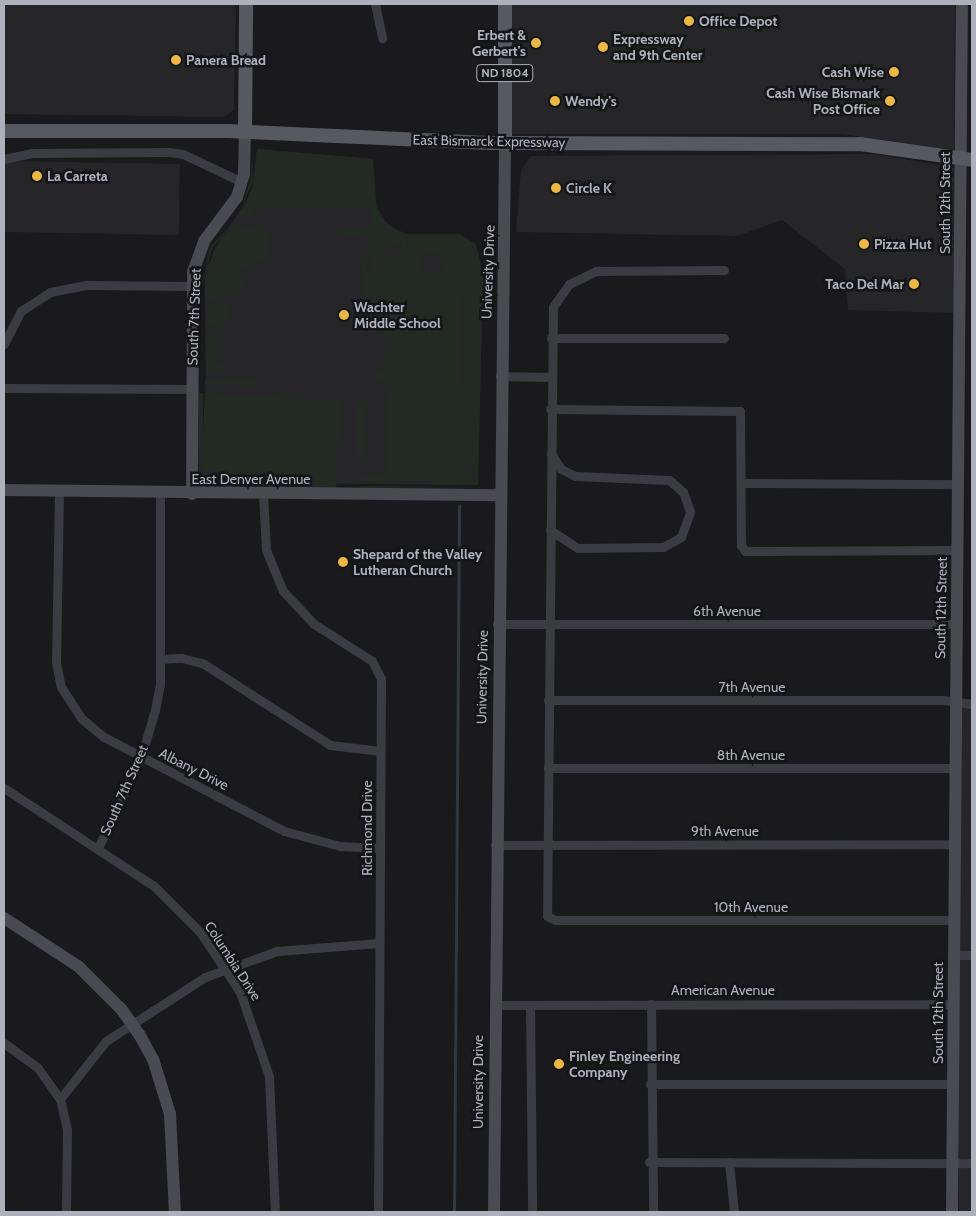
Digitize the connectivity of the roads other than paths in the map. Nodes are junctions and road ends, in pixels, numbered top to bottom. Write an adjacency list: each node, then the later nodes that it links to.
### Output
1 (246, 4): 7 (main road, South 7th Street)
2 (376, 4): 5 (street)
3 (505, 4): 8 (main road, ND 1804)
4 (962, 4): 10 (street, South 12th Street)
5 (382, 38)
6 (4, 131): 7 (main road, East Bismarck Expressway)
7 (245, 131): 8 (main road, East Bismarck Expressway); 11 (street, South 7th Street)
8 (505, 143): 10 (main road, East Bismarck Expressway); 17 (street, University Drive / ND 1804)
9 (4, 159): 11 (street)
10 (966, 159): 24 (street, South 12th Street)
11 (242, 182): 13 (street, South 7th Street)
12 (724, 270): 14 (street)
13 (192, 286): 16 (street); 20 (street, South 7th Street)
14 (551, 338): 15 (street); 18 (street)
15 (724, 338)
16 (4, 344)
17 (500, 376): 18 (street); 30 (street, University Drive / ND 1804)
18 (550, 376): 21 (street)
19 (4, 388): 20 (street)
20 (192, 389): 28 (street, South 7th Street)
21 (550, 409): 22 (street); 23 (street)
22 (550, 451): 31 (street); 31 (street)
23 (740, 483): 24 (street); 32 (street)
24 (957, 484): 32 (street, South 12th Street)
25 (4, 490): 26 (street, East Denver Avenue)
26 (59, 492): 27 (street, East Denver Avenue); 41 (street, Albany Drive)
27 (160, 494): 28 (street, East Denver Avenue); 36 (street, South 7th Street)
28 (192, 494): 29 (street, East Denver Avenue)
29 (263, 494): 30 (street, East Denver Avenue); 40 (street, Richmond Drive)
30 (498, 495): 33 (street, University Drive / ND 1804)
31 (550, 530): 34 (street)
32 (957, 550): 35 (street, South 12th Street)
33 (497, 624): 34 (street, 6th Avenue); 45 (street, University Drive / ND 1804)
34 (548, 624): 35 (street, 6th Avenue); 37 (street)
35 (956, 624): 38 (street, South 12th Street)
36 (160, 659): 40 (street); 41 (street, South 7th Street)
37 (548, 700): 38 (street, 7th Avenue); 42 (street)
38 (955, 702): 39 (street, 7th Avenue); 43 (street, South 12th Street)
39 (972, 704)
40 (381, 751): 49 (street, Richmond Drive)
41 (141, 757): 48 (street, South 7th Street); 49 (street, Albany Drive)
42 (548, 768): 43 (street, 8th Avenue); 46 (street)
43 (955, 768): 47 (street, South 12th Street)
44 (4, 788): 48 (street, Columbia Drive)
45 (495, 844): 46 (street, 9th Avenue); 59 (street, University Drive / ND 1804)
46 (547, 844): 47 (street, 9th Avenue); 51 (street, 10th Avenue)
47 (955, 844): 51 (street, South 12th Street)
48 (98, 848): 55 (street, Columbia Drive)
49 (380, 848): 52 (street, Richmond Drive)
50 (4, 918): 60 (street)
51 (954, 920): 53 (street, South 12th Street)
52 (379, 943): 55 (street); 72 (street, Richmond Drive)
53 (953, 955): 54 (street); 58 (street, South 12th Street)
54 (972, 955)
55 (224, 968): 60 (street); 71 (street, Columbia Drive)
56 (530, 1004): 57 (street, American Avenue); 59 (street, American Avenue); 74 (street)
57 (651, 1004): 58 (street, American Avenue); 62 (street)
58 (953, 1004): 63 (street, South 12th Street)
59 (494, 1005): 73 (street, University Drive / ND 1804)
60 (131, 1023): 64 (street); 70 (street)
61 (4, 1044): 64 (street)
62 (650, 1084): 63 (street); 65 (street)
63 (952, 1084): 67 (street, South 12th Street)
64 (60, 1099): 69 (street)
65 (649, 1162): 66 (street); 75 (street)
66 (729, 1162): 67 (street); 76 (street)
67 (952, 1162): 68 (street); 77 (street, South 12th Street)
68 (972, 1163)
69 (66, 1212)
70 (175, 1212)
71 (275, 1212)
72 (378, 1212)
73 (494, 1212)
74 (532, 1212)
75 (653, 1212)
76 (734, 1212)
77 (952, 1212)

